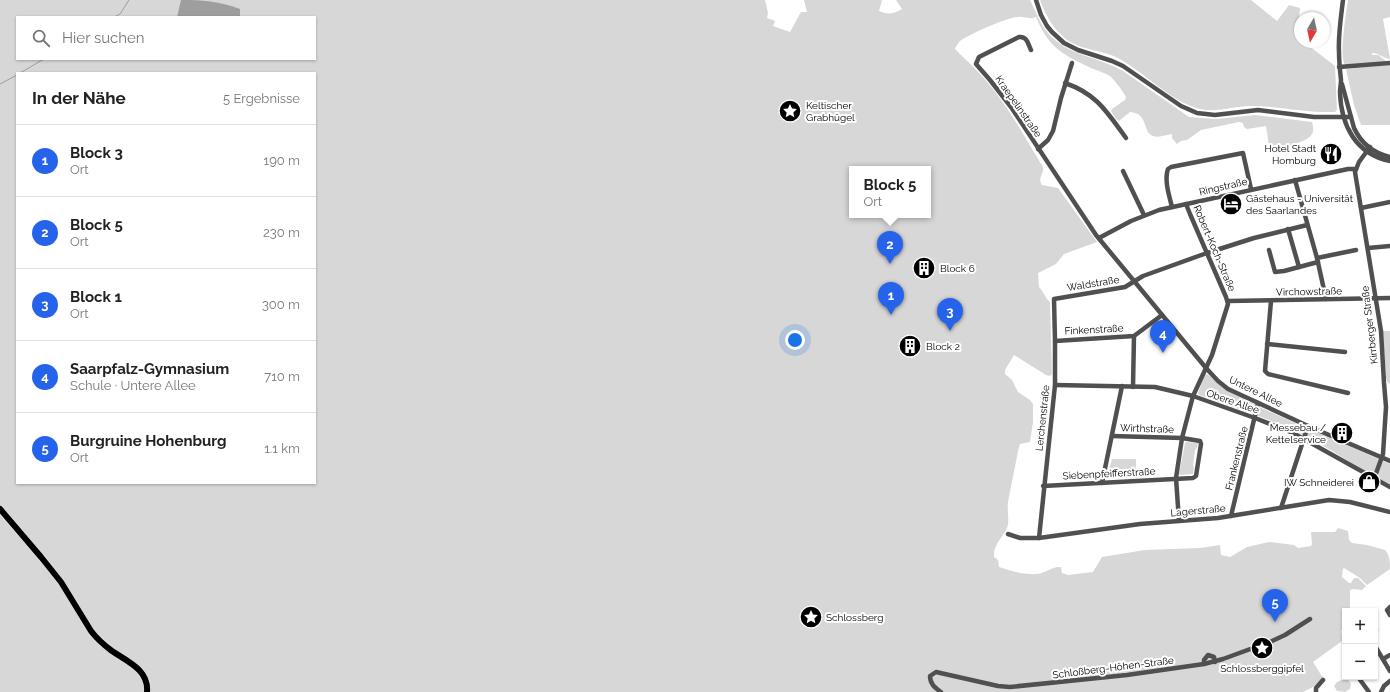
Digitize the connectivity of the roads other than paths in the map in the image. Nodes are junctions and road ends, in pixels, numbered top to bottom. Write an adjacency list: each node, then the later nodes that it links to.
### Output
1 (1036, 0): 9 (street)
2 (1343, 0): 6 (street)
3 (1031, 50): 13 (street, Kraepelinstraße)
4 (1072, 63): 8 (street)
5 (1390, 63): 6 (street)
6 (1339, 68): 7 (street)
7 (1341, 82): 9 (street); 10 (street)
8 (1065, 83): 11 (street); 13 (street)
9 (1344, 117): 10 (street); 14 (street)
10 (1350, 117): 12 (street)
11 (1126, 138)
12 (1370, 147): 14 (street); 15 (street)
13 (1038, 148): 19 (street, Kraepelinstraße)
14 (1366, 152): 16 (street); 17 (street)
15 (1390, 157)
16 (1390, 162)
17 (1356, 169): 20 (street, Ringstraße); 25 (street, Kirrberger Straße)
18 (1123, 171): 26 (street)
19 (1059, 180): 29 (street, Untere Allee)
20 (1294, 180): 21 (street, Ringstraße); 27 (street)
21 (1251, 189): 23 (street, Ringstraße); 24 (street)
22 (1390, 202): 25 (street)
23 (1186, 204): 24 (street, Ringstraße); 34 (street, Robert-Koch-Straße)
24 (1172, 207): 26 (street, Ringstraße)
25 (1361, 208): 31 (street, Kirrberger Straße)
26 (1144, 215): 29 (street, Ringstraße)
27 (1307, 225): 28 (street, Waldstraße); 35 (street)
28 (1288, 229): 34 (street, Waldstraße); 36 (street)
29 (1099, 238): 37 (street, Untere Allee)
30 (1390, 246): 31 (street)
31 (1368, 248): 38 (street, Kirrberger Straße)
32 (1269, 250): 36 (street)
33 (1356, 250): 35 (street)
34 (1207, 253): 37 (street, Waldstraße); 42 (street, Robert-Koch-Straße)
35 (1317, 260): 36 (street); 41 (street)
36 (1299, 267)
37 (1135, 282): 40 (street, Waldstraße); 44 (street, Untere Allee)
38 (1376, 298): 39 (street, Virchowstraße); 41 (street, Virchowstraße); 56 (street, Kirrberger Straße)
39 (1390, 298)
40 (1054, 299): 46 (street, Lerchenstraße)
41 (1326, 299): 43 (street, Virchowstraße)
42 (1228, 301): 43 (street, Virchowstraße); 49 (street, Robert-Koch-Straße)
43 (1271, 301): 47 (street)
44 (1162, 315): 45 (street); 49 (street, Untere Allee)
45 (1134, 336): 46 (street, Finkenstraße); 52 (street)
46 (1056, 341): 50 (street, Lerchenstraße)
47 (1267, 344): 48 (street); 53 (street)
48 (1345, 352)
49 (1206, 368): 54 (street, Robert-Koch-Straße); 55 (street, Untere Allee)
50 (1055, 385): 51 (street, Obere Allee); 67 (street, Lerchenstraße)
51 (1122, 386): 52 (street, Obere Allee); 59 (street)
52 (1133, 387): 54 (street, Obere Allee)
53 (1348, 393)
54 (1193, 396): 57 (street, Obere Allee); 61 (street, Robert-Koch-Straße)
55 (1258, 403): 57 (street, Frankenstraße); 58 (street, Untere Allee)
56 (1388, 408): 62 (street, Kirrberger Straße)
57 (1255, 418): 60 (street, Obere Allee); 72 (street, Frankenstraße)
58 (1308, 426): 60 (street); 62 (street, Untere Allee)
59 (1112, 436): 61 (street, Wirthstraße); 66 (street)
60 (1303, 437): 65 (street, Obere Allee); 69 (street)
61 (1182, 438): 64 (street, Robert-Koch-Straße); 64 (street, Wirthstraße)
62 (1383, 458): 63 (street, Untere Allee); 65 (street, Kirrberger Straße)
63 (1390, 461)
64 (1176, 478): 66 (street, Siebenpfeifferstraße); 73 (street, Robert-Koch-Straße)
65 (1374, 479): 68 (street, Obere Allee)
66 (1102, 483): 67 (street, Siebenpfeifferstraße)
67 (1043, 486): 75 (street, Lerchenstraße)
68 (1390, 488)
69 (1281, 508): 71 (street, Lagerstraße); 72 (street, Lagerstraße)
70 (0, 509): 88 (main road)
71 (1390, 512)
72 (1231, 516): 73 (street, Lagerstraße)
73 (1179, 521): 75 (street, Lagerstraße)
74 (1008, 534): 75 (street, Lagerstraße)
75 (1039, 538)
76 (1388, 609): 77 (street)
77 (1390, 616)
78 (1310, 619): 82 (street, Schloßberg-Höhen-Straße)
79 (1378, 651): 81 (street)
80 (1390, 655): 81 (street)
81 (1383, 659): 84 (street)
82 (1215, 662): 83 (street, Schloßberg-Höhen-Straße); 83 (street)
83 (1204, 664): 89 (street, Schloßberg-Höhen-Straße)
84 (1390, 671)
85 (1323, 680): 90 (street)
86 (1360, 680): 91 (street)
87 (1390, 680): 92 (street)
88 (147, 692)
89 (941, 692)
90 (1316, 692)
91 (1369, 692)
92 (1381, 692)

